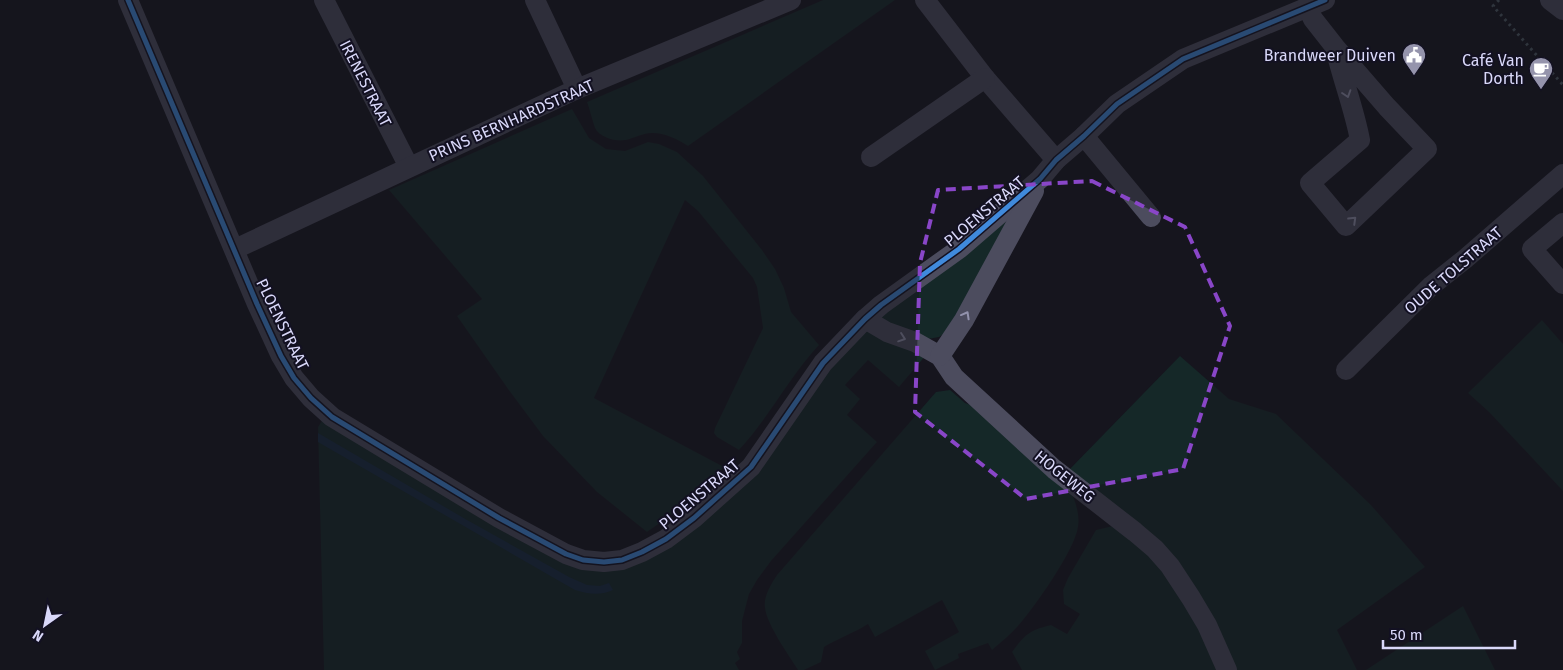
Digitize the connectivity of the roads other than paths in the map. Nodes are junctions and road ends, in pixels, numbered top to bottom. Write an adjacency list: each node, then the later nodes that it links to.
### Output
1 (128, 0): 20 (street, PLOENSTRAAT)
2 (324, 0): 15 (street, IRENESTRAAT)
3 (535, 0): 11 (street)
4 (791, 0): 11 (street, PRINS BERNHARDSTRAAT)
5 (925, 0): 10 (street)
6 (1550, 0): 8 (street)
7 (1316, 3): 9 (street); 12 (street, PLOENSTRAAT)
8 (1563, 10)
9 (1335, 47): 9 (street, one-way to 9)
10 (985, 78): 13 (street); 14 (street)
11 (577, 89): 15 (street, PRINS BERNHARDSTRAAT)
12 (1084, 136): 14 (street, PLOENSTRAAT); 18 (street)
13 (871, 157)
14 (1056, 160): 17 (street, PLOENSTRAAT)
15 (409, 167): 20 (street, PRINS BERNHARDSTRAAT)
16 (1563, 174): 24 (street, OUDE TOLSTRAAT)
17 (1040, 179): 22 (street, PLOENSTRAAT); 23 (street, PLOENSTRAAT, one-way to 17)
18 (1151, 217)
19 (1563, 223): 21 (street)
20 (235, 249): 22 (street, PLOENSTRAAT)
21 (1563, 284)
22 (865, 319): 23 (street, HOGEWEG, one-way to 23)
23 (940, 356): 25 (street, HOGEWEG)
24 (1346, 370)
25 (1226, 670)

